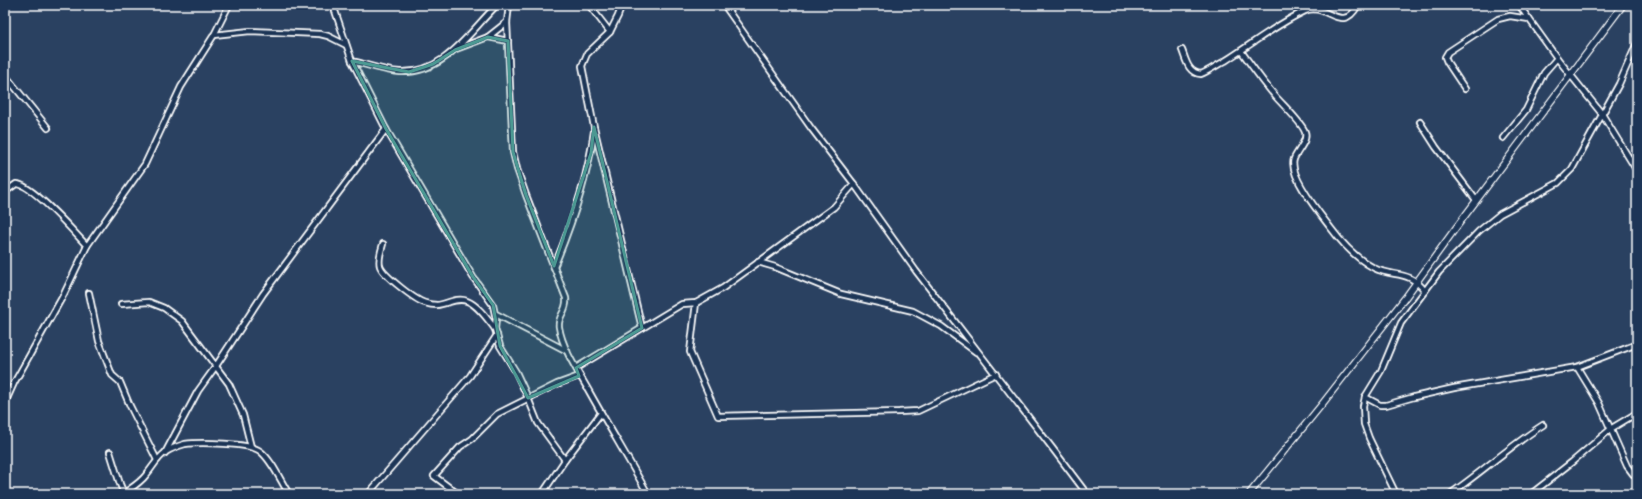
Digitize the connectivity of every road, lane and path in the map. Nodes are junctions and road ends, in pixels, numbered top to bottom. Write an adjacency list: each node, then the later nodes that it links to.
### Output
1 (229, 5): 14 (street)
2 (333, 5): 18 (street)
3 (497, 5): 19 (street)
4 (509, 5): 12 (street)
5 (589, 5): 13 (street)
6 (622, 5): 13 (street)
7 (724, 5): 34 (street)
8 (1358, 5): 21 (street)
9 (1519, 5): 11 (street)
10 (1623, 5): 24 (street)
11 (1529, 19): 22 (street); 26 (street)
12 (507, 22): 15 (street); 16 (street)
13 (610, 32): 29 (street)
14 (214, 35): 18 (street); 38 (street)
15 (488, 37): 16 (street); 19 (street)
16 (508, 41): 40 (street)
17 (1637, 43): 27 (street)
18 (346, 45): 23 (street)
19 (455, 50): 23 (street)
20 (1182, 50): 21 (street)
21 (1241, 51): 41 (street)
22 (1557, 58): 24 (street); 32 (street)
23 (352, 61): 31 (street)
24 (1570, 74): 27 (street); 36 (street)
25 (5, 75): 30 (street)
26 (1465, 89)
27 (1602, 114): 33 (street); 42 (street)
28 (1420, 122): 36 (street)
29 (594, 127): 40 (street); 47 (street)
30 (48, 128)
31 (386, 129): 46 (street); 53 (street)
32 (1503, 138)
33 (1637, 171)
34 (854, 184): 39 (street); 52 (street)
35 (5, 192): 38 (street)
36 (1476, 200): 41 (street)
37 (383, 244): 48 (street)
38 (87, 246): 60 (street)
39 (758, 262): 44 (street); 52 (street)
40 (554, 267): 51 (street)
41 (1417, 282): 42 (street); 78 (street)
42 (1425, 291): 58 (street)
43 (89, 293): 68 (street)
44 (696, 303): 47 (street); 56 (street)
45 (122, 304): 53 (street)
46 (496, 314): 48 (street); 51 (street)
47 (642, 328): 55 (street)
48 (495, 329): 49 (street)
49 (497, 335): 59 (street); 73 (street)
50 (1637, 344): 54 (street)
51 (567, 351): 55 (street)
52 (982, 357): 56 (street)
53 (216, 366): 65 (street); 67 (street)
54 (1577, 367): 58 (street); 64 (street)
55 (576, 368): 57 (street)
56 (996, 374): 77 (street)
57 (579, 376): 59 (street); 61 (street)
58 (1365, 397): 79 (street)
59 (528, 398): 69 (street); 74 (street)
60 (5, 403)
61 (601, 413): 69 (street); 76 (street)
62 (1637, 413): 64 (street)
63 (1543, 425): 80 (street)
64 (1612, 428): 70 (street); 81 (street)
65 (251, 447): 67 (street); 72 (street)
66 (110, 452): 71 (street)
67 (165, 453): 68 (street)
68 (157, 460): 71 (street)
69 (565, 460): 75 (street)
70 (1637, 475)
71 (124, 494)
72 (289, 494)
73 (368, 494)
74 (458, 494)
75 (542, 494)
76 (648, 494)
77 (1087, 494)
78 (1249, 494)
79 (1396, 494)
80 (1450, 494)
81 (1530, 494)

